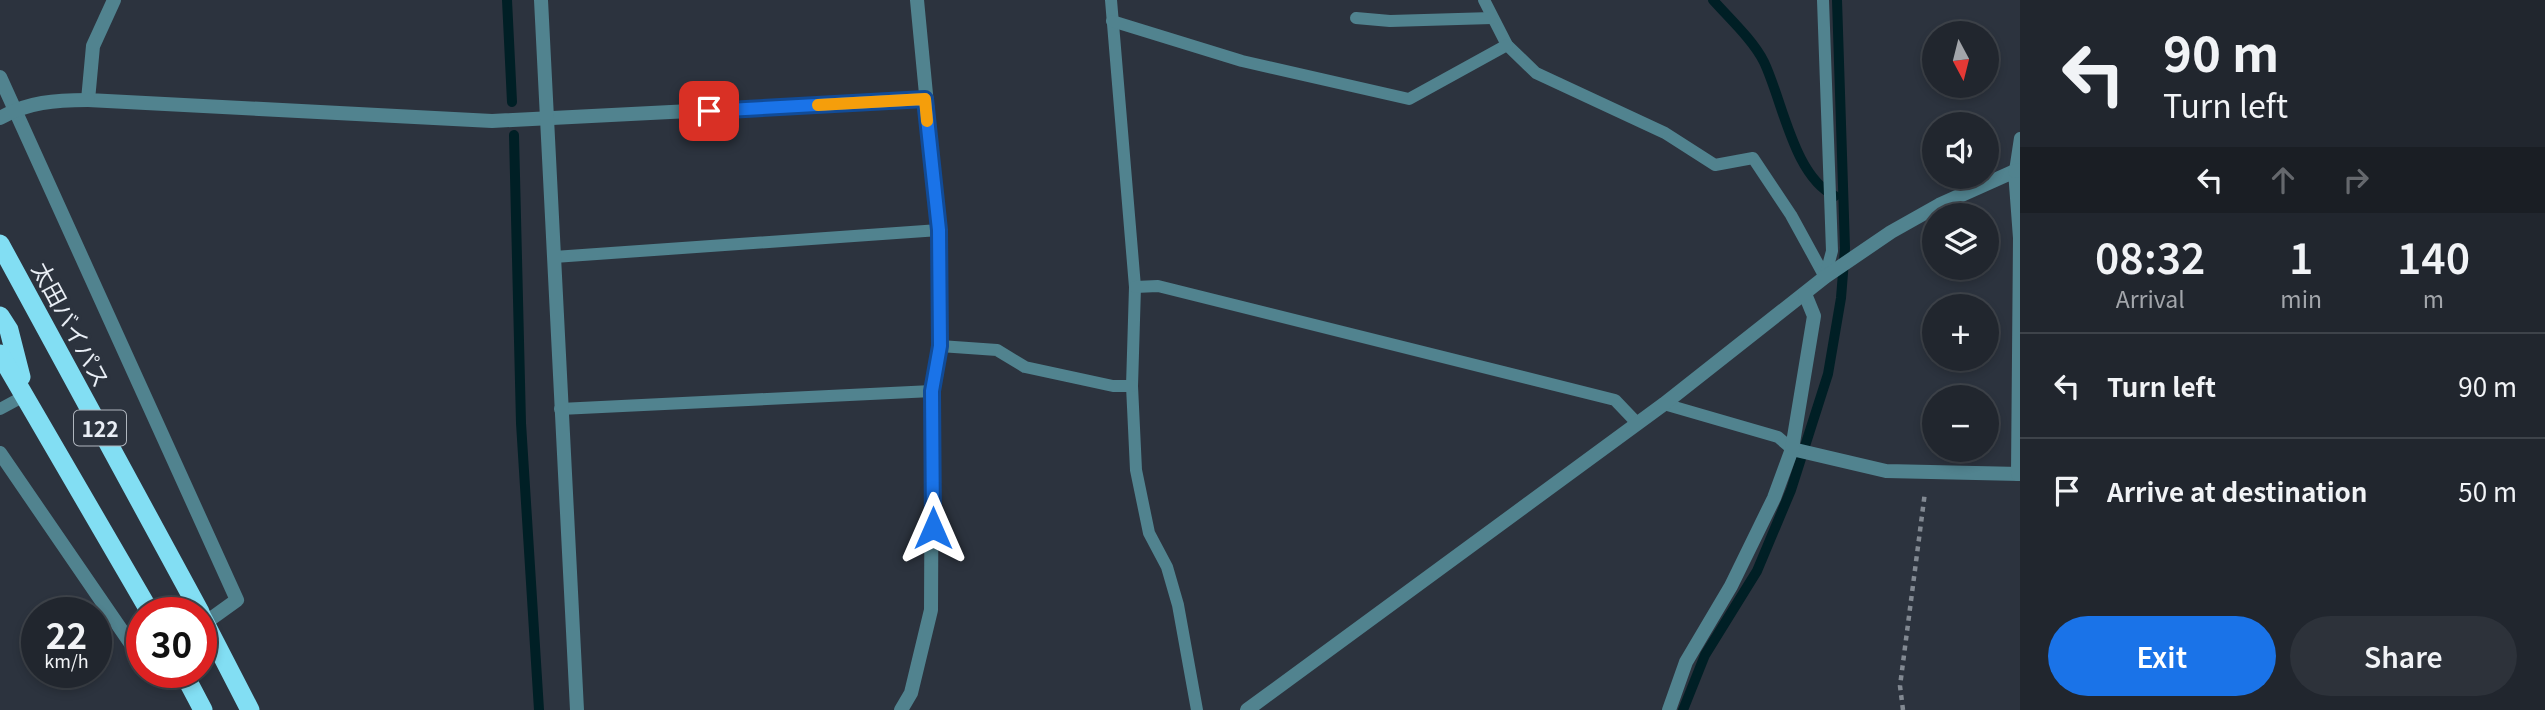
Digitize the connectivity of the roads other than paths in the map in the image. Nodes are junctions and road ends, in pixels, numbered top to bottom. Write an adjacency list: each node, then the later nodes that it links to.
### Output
1 (114, 0): 13 (street)
2 (541, 0): 16 (street)
3 (917, 0): 12 (street)
4 (1111, 0): 9 (lane)
5 (1483, 0): 8 (lane)
6 (1823, 0): 22 (lane)
7 (1356, 18): 8 (lane)
8 (1492, 18): 10 (lane)
9 (1112, 20): 10 (lane); 23 (lane)
10 (1507, 45): 22 (lane)
11 (0, 77): 14 (street)
12 (925, 99): 16 (street); 19 (street)
13 (88, 100): 14 (street); 16 (street)
14 (17, 108): 15 (street); 40 (street)
15 (0, 118)
16 (546, 120): 21 (street)
17 (2020, 138): 18 (lane)
18 (2018, 170): 22 (street); 37 (street)
19 (939, 230): 21 (lane); 26 (street)
20 (0, 244): 39 (highway, 太田バイパス / 122)
21 (554, 257): 33 (street)
22 (1825, 277): 24 (street)
23 (1135, 287): 28 (lane); 34 (lane)
24 (1805, 294): 31 (street); 35 (street)
25 (0, 316): 30 (highway)
26 (940, 346): 28 (lane); 29 (street)
27 (0, 354): 30 (highway, 122)
28 (1132, 386): 48 (lane)
29 (932, 391): 33 (lane); 47 (street)
30 (26, 395): 32 (lane); 38 (highway, 122)
31 (1664, 404): 34 (street); 35 (lane)
32 (0, 409)
33 (560, 410): 46 (street)
34 (1636, 422): 49 (street)
35 (1792, 449): 37 (street); 50 (street)
36 (0, 453): 41 (street)
37 (2019, 474)
38 (141, 597)
39 (191, 597)
40 (217, 610)
41 (126, 637)
42 (217, 646): 45 (highway, 太田バイパス / 122)
43 (191, 688): 44 (highway)
44 (203, 710)
45 (250, 710)
46 (577, 710)
47 (901, 710)
48 (1197, 710)
49 (1247, 710)
50 (1669, 710)

